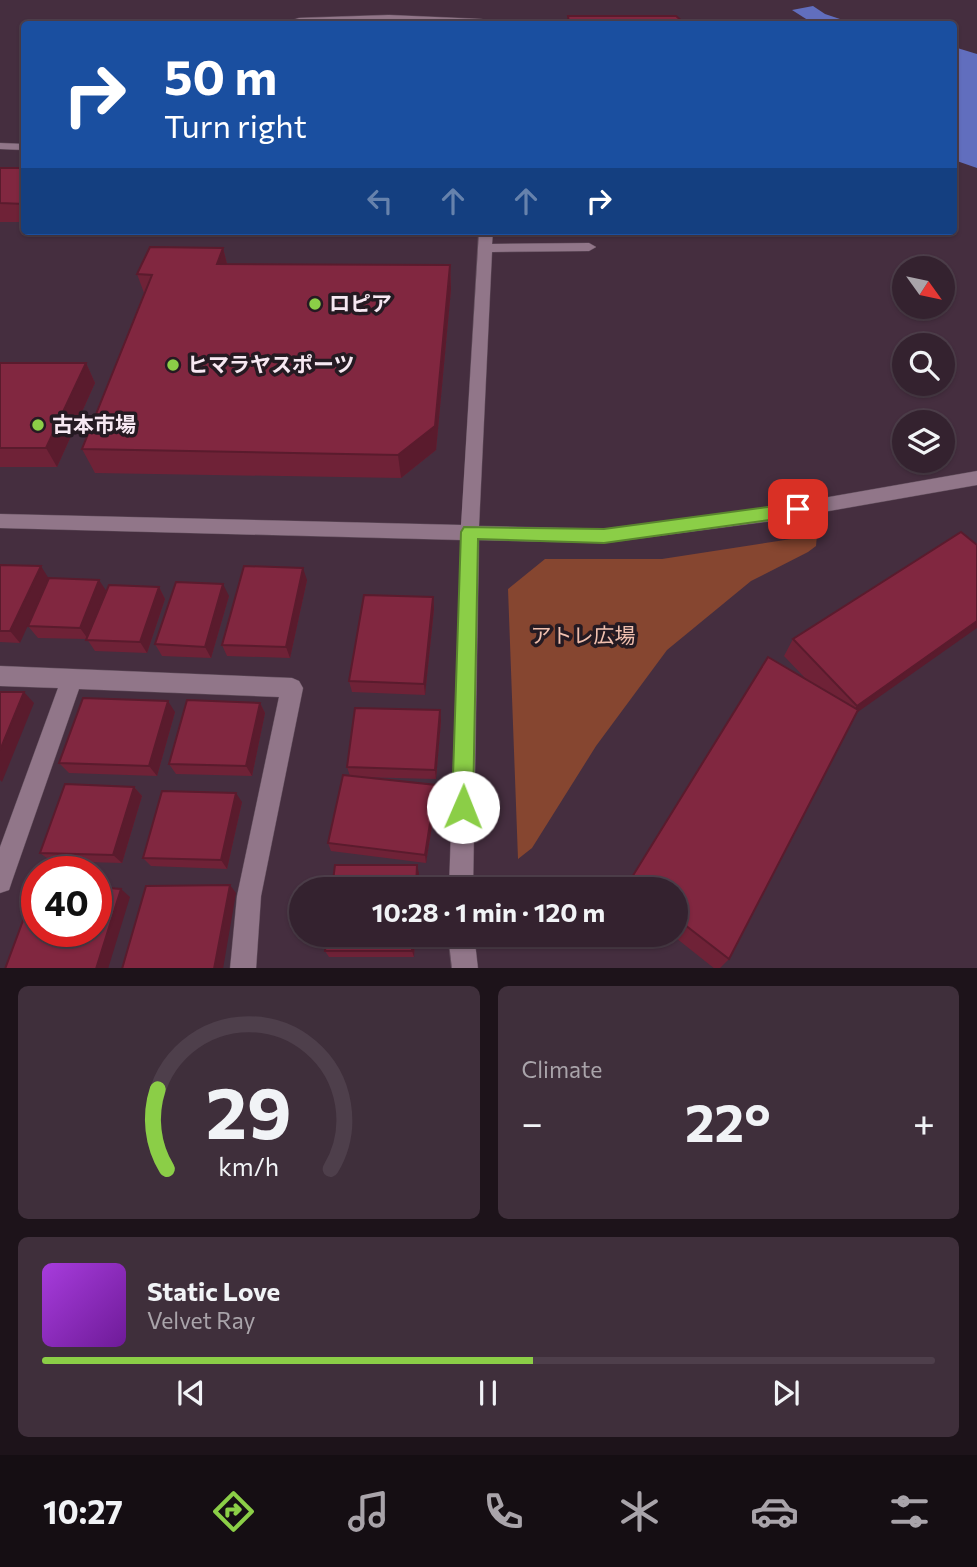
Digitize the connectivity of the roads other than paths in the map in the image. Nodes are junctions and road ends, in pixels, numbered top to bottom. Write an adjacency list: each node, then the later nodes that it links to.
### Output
1 (299, 21): 2 (street)
2 (456, 21)
3 (0, 146): 4 (street)
4 (21, 147)
5 (486, 239): 6 (street); 9 (street)
6 (589, 247)
7 (977, 478): 9 (street)
8 (0, 521): 9 (street)
9 (470, 532): 12 (street)
10 (0, 676): 11 (street)
11 (72, 678): 13 (street); 15 (street)
12 (461, 877)
13 (0, 881)
14 (463, 947): 16 (street)
15 (243, 968)
16 (465, 968)

